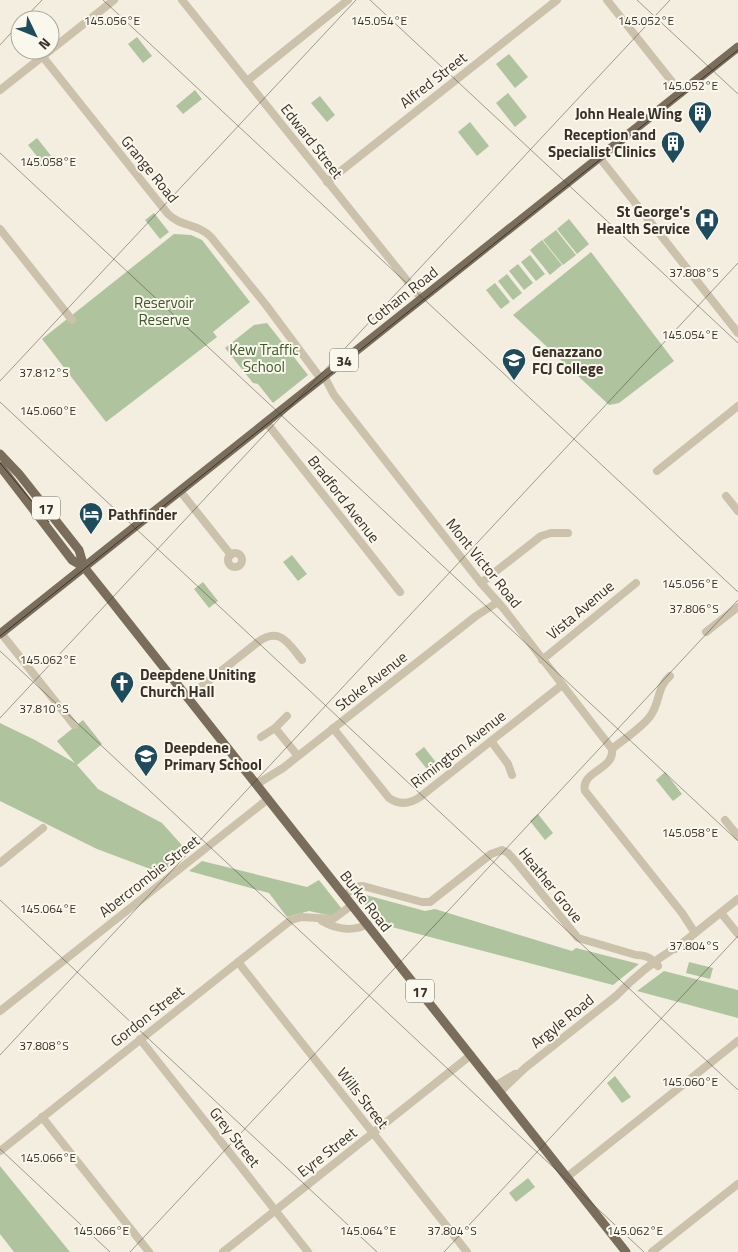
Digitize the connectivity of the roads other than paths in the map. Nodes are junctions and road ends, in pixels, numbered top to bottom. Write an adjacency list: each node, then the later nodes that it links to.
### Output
1 (182, 0): 10 (street, Edward Street)
2 (348, 0): 10 (street)
3 (557, 0): 14 (street, Alfred Street)
4 (607, 0): 12 (street)
5 (109, 2): 6 (street)
6 (60, 41)
7 (737, 51): 12 (main road, Cotham Road / 34)
8 (37, 60): 11 (street)
9 (45, 60): 19 (street, Grange Road)
10 (247, 81): 14 (street, Edward Street)
11 (1, 86)
12 (681, 93): 13 (main road, Cotham Road / 34)
13 (599, 157): 16 (main road, Cotham Road / 34); 18 (street)
14 (327, 182): 16 (street, Edward Street)
15 (0, 229): 17 (street)
16 (421, 298): 19 (main road, Cotham Road / 34)
17 (72, 320)
18 (738, 333)
19 (321, 379): 21 (main road, Cotham Road / 34); 31 (street, Mont Victor Road)
20 (738, 406): 24 (street)
21 (266, 422): 25 (main road, Cotham Road / 34); 33 (street, Bradford Avenue)
22 (0, 454): 30 (main road, Burke Road / 17)
23 (0, 466): 30 (main road, Burke Road / 17)
24 (657, 471)
25 (180, 491): 29 (street); 30 (main road, Cotham Road / 34)
26 (726, 496): 27 (street)
27 (738, 511)
28 (568, 532): 31 (street)
29 (231, 555)
30 (84, 567): 37 (main road, 34); 42 (main road, Burke Road / 17)
31 (481, 583): 34 (street, Mont Victor Road)
32 (636, 583): 39 (street, Vista Avenue)
33 (400, 592)
34 (495, 600): 39 (street, Mont Victor Road); 46 (street, Stoke Avenue)
35 (738, 607): 36 (street)
36 (706, 632)
37 (1, 633): 44 (street)
38 (302, 660): 42 (street)
39 (542, 660): 41 (street, Mont Victor Road)
40 (670, 676): 49 (street)
41 (562, 685): 48 (street, Rimington Avenue); 49 (street, Mont Victor Road)
42 (188, 697): 52 (main road, Burke Road / 17)
43 (287, 716): 45 (street)
44 (74, 725)
45 (275, 728): 47 (street); 50 (street)
46 (333, 728): 48 (street, Rimington Avenue); 50 (street, Stoke Avenue)
47 (260, 737)
48 (490, 741): 51 (street)
49 (612, 749): 64 (street)
50 (298, 756): 52 (street, Stoke Avenue)
51 (512, 775)
52 (259, 787): 53 (main road, Burke Road / 17)
53 (268, 799): 58 (main road, Burke Road / 17); 68 (street, Abercrombie Street)
54 (725, 820): 56 (street)
55 (43, 828): 57 (street)
56 (738, 836)
57 (0, 863)
58 (345, 896): 60 (main road, Burke Road / 17); 67 (street, Heather Grove)
59 (738, 899): 61 (street, Argyle Road)
60 (352, 905): 62 (street, Gordon Street); 63 (main road, Burke Road / 17)
61 (721, 913): 64 (street, Argyle Road); 65 (street)
62 (317, 919): 63 (street, Gordon Street); 66 (street, Gordon Street)
63 (368, 924): 71 (main road, Burke Road / 17)
64 (697, 932): 67 (street, Argyle Road)
65 (738, 934)
66 (238, 962): 69 (street, Gordon Street); 74 (street, Wills Street)
67 (654, 966): 72 (street, Argyle Road)
68 (0, 1011)
69 (140, 1039): 73 (street, Gordon Street); 78 (street, Grey Street)
70 (738, 1041): 76 (street)
71 (471, 1055): 72 (main road, Burke Road / 17); 74 (street, Eyre Street)
72 (498, 1089): 76 (main road, Burke Road / 17)
73 (42, 1117): 75 (street, Gordon Street); 79 (street)
74 (374, 1133): 78 (street, Eyre Street); 82 (street, Wills Street)
75 (1, 1148)
76 (567, 1177): 83 (main road, Burke Road / 17)
77 (738, 1184): 84 (street)
78 (275, 1210): 80 (street, Eyre Street); 81 (street, Grey Street)
79 (149, 1252)
80 (223, 1252)
81 (308, 1252)
82 (467, 1252)
83 (626, 1252)
84 (652, 1252)

